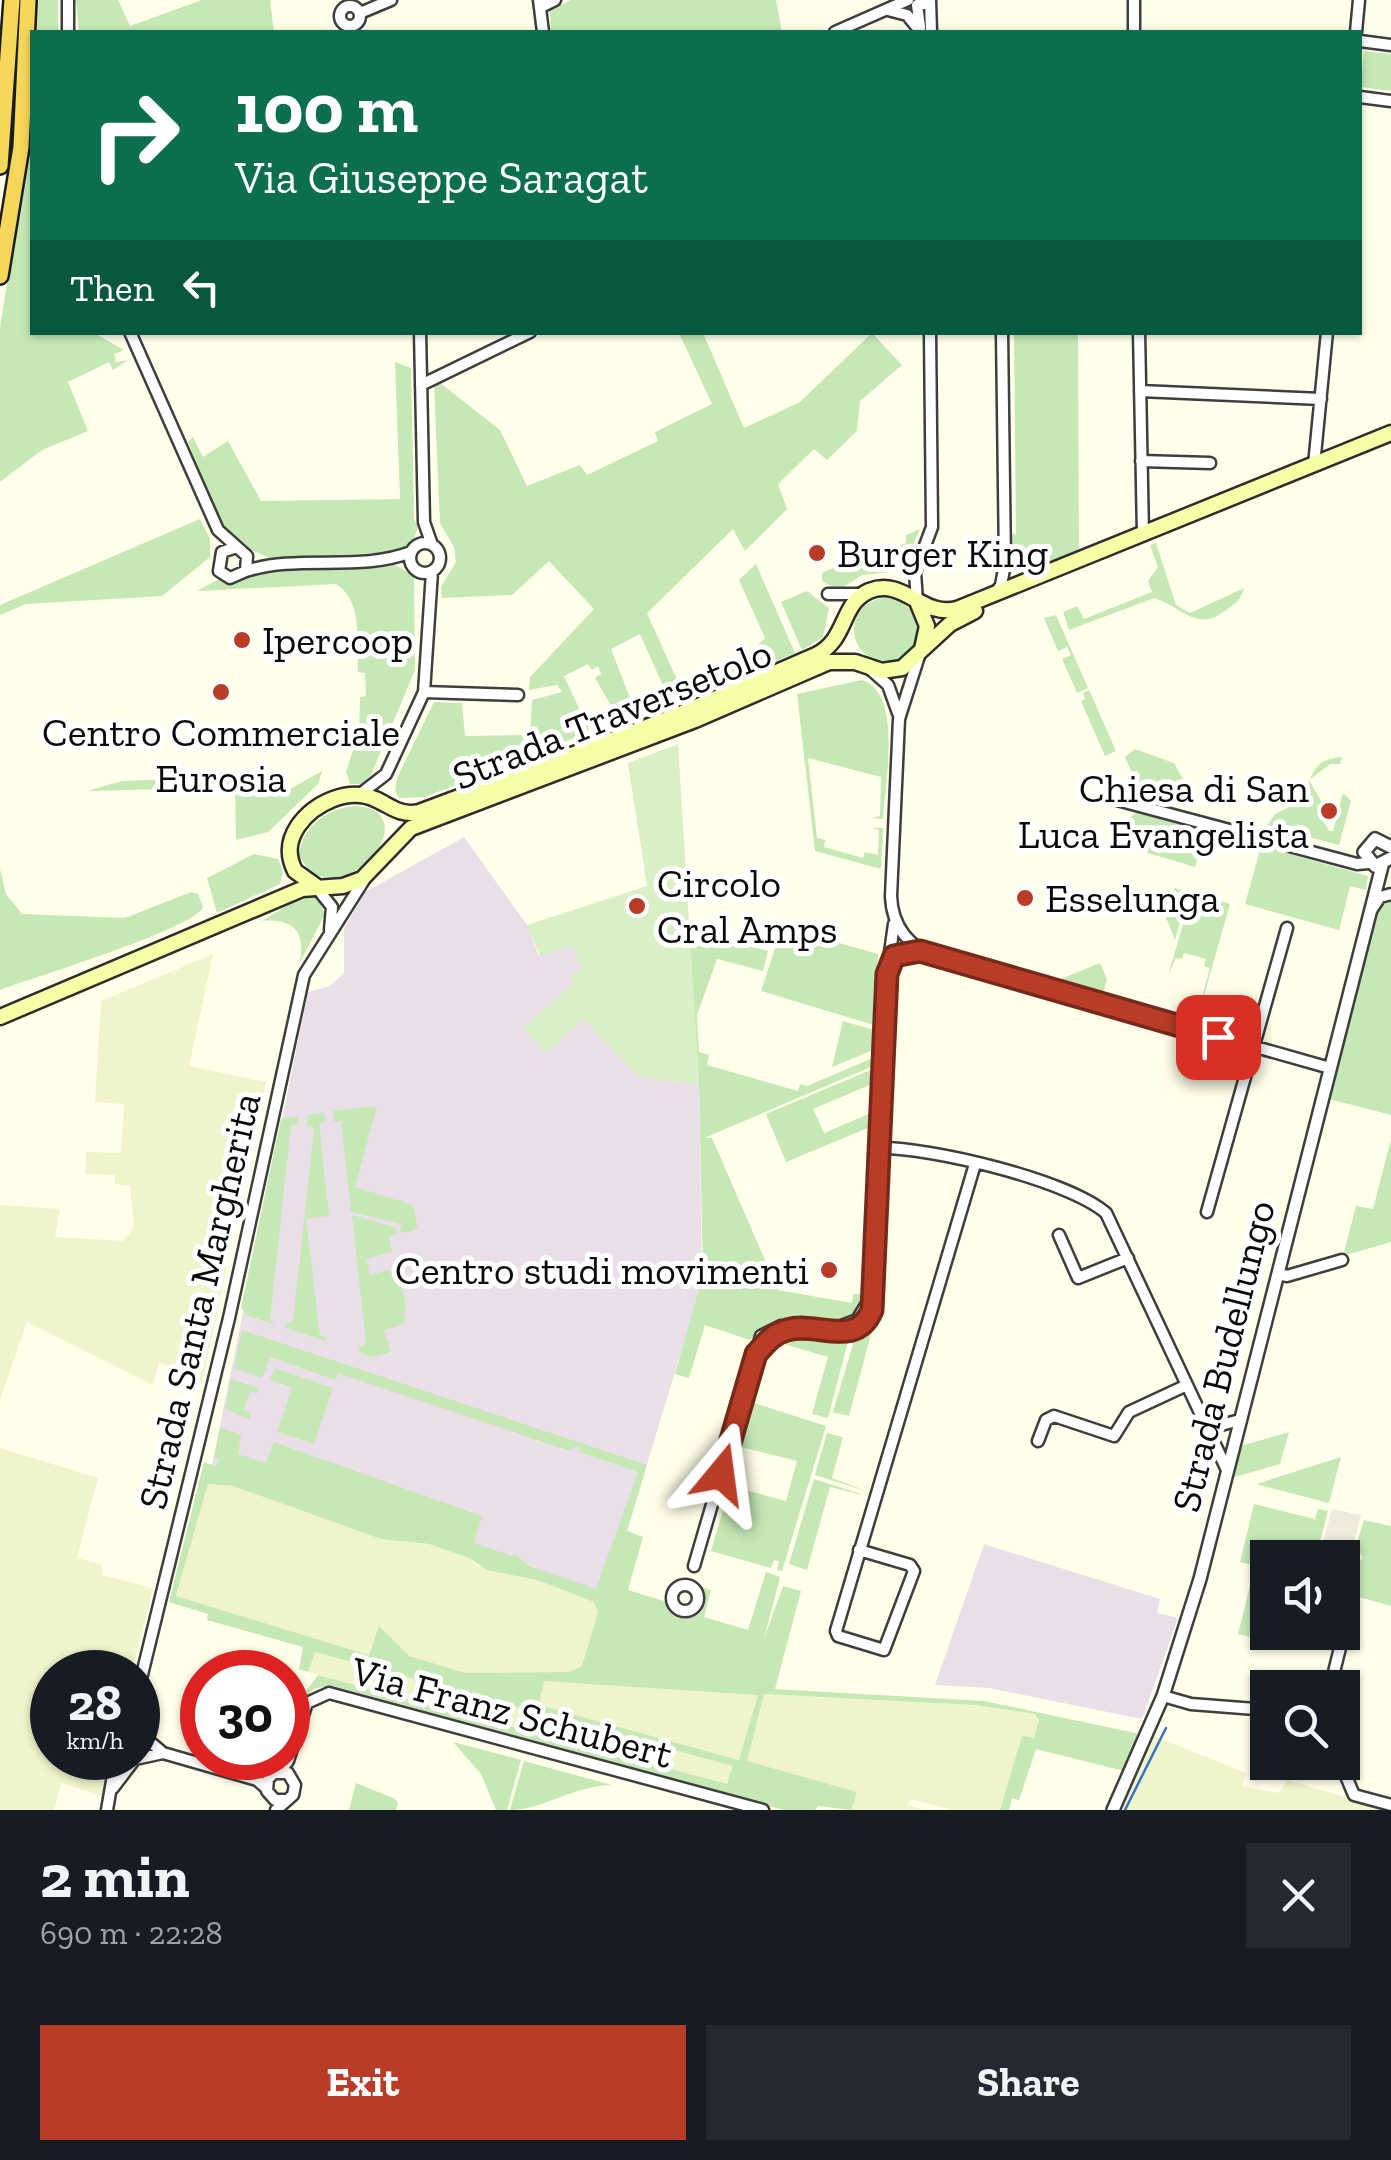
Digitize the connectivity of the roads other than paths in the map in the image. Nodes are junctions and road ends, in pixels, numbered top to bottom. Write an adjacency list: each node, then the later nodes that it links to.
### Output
1 (12, 0): 25 (highway)
2 (28, 0): 26 (highway)
3 (68, 0): 13 (street)
4 (391, 0): 12 (street)
5 (554, 0): 9 (street)
6 (908, 0): 11 (street)
7 (1134, 0): 19 (street)
8 (1359, 0): 20 (street)
9 (540, 3): 14 (street)
10 (925, 4): 17 (street); 18 (street)
11 (877, 13): 15 (street); 16 (street)
12 (360, 14)
13 (68, 30)
14 (543, 30)
15 (840, 30)
16 (919, 30)
17 (921, 30)
18 (930, 30)
19 (1134, 30)
20 (1356, 30)
21 (1362, 41): 22 (street)
22 (1391, 45)
23 (1362, 97): 24 (street)
24 (1391, 101)
25 (0, 166)
26 (0, 276)
27 (124, 335): 35 (street)
28 (131, 335): 35 (street)
29 (420, 335): 36 (street)
30 (524, 335): 36 (street)
31 (930, 335): 51 (street)
32 (1002, 335): 54 (street)
33 (1139, 335): 37 (street)
34 (1327, 335): 38 (street)
35 (134, 345): 43 (street)
36 (421, 385): 45 (street)
37 (1140, 392): 38 (street); 40 (street)
38 (1321, 400): 42 (street)
39 (1391, 434): 42 (main road, Strada Traversetolo)
40 (1141, 461): 41 (street); 44 (street)
41 (1210, 462)
42 (1314, 464): 44 (main road, Strada Traversetolo)
43 (218, 530): 46 (street); 48 (street)
44 (1142, 535): 54 (main road, Strada Traversetolo)
45 (421, 547): 49 (street); 53 (street); 53 (street)
46 (234, 548): 47 (street); 48 (street)
47 (245, 554): 50 (street); 52 (street)
48 (220, 556): 52 (street)
49 (393, 559): 50 (street); 53 (street)
50 (274, 564): 52 (street)
51 (916, 570): 55 (street); 57 (street)
52 (246, 571)
53 (423, 571): 61 (street)
54 (1006, 586): 57 (main road, Strada Traversetolo); 59 (main road, Strada Traversetolo)
55 (884, 588): 56 (main road); 57 (main road, Strada Traversetolo)
56 (866, 592): 58 (main road, Strada Traversetolo); 58 (street)
57 (918, 603): 59 (main road)
58 (844, 626): 60 (main road); 67 (main road, Strada Traversetolo)
59 (920, 653): 60 (main road, Strada Traversetolo); 63 (street)
60 (866, 666): 63 (street); 70 (main road, Strada Traversetolo)
61 (424, 692): 62 (street); 64 (street)
62 (518, 695)
63 (899, 719): 78 (street)
64 (386, 774): 65 (street); 67 (street)
65 (359, 795): 67 (main road, Strada Traversetolo); 72 (main road)
66 (1117, 800): 71 (street)
67 (387, 807): 70 (main road)
68 (1391, 826): 69 (street)
69 (1388, 845): 71 (street)
70 (393, 846): 73 (main road, Strada Traversetolo)
71 (1379, 863): 77 (street, Strada Budellungo)
72 (291, 864): 74 (main road); 76 (main road)
73 (368, 875): 74 (main road); 80 (street, Strada Santa Margherita)
74 (316, 886): 76 (main road); 80 (street)
75 (1391, 894): 77 (street)
76 (280, 898): 81 (main road)
77 (1371, 910): 90 (street, Strada Budellungo)
78 (893, 913): 82 (street); 83 (street)
79 (1287, 928): 89 (street)
80 (330, 930): 112 (street, Strada Santa Margherita)
81 (194, 938): 87 (main road); 88 (main road)
82 (905, 938): 83 (street); 84 (street); 85 (street)
83 (892, 942): 86 (street)
84 (901, 952): 85 (street); 86 (street)
85 (925, 953): 89 (street)
86 (887, 974): 91 (street)
87 (0, 1016)
88 (0, 1024)
89 (1254, 1047): 90 (street); 93 (street)
90 (1330, 1068): 97 (street, Strada Budellungo)
91 (879, 1148): 92 (street); 109 (street)
92 (975, 1164): 95 (street); 108 (street)
93 (1207, 1212)
94 (1059, 1235): 95 (street)
95 (1128, 1258): 98 (street)
96 (1342, 1260): 97 (street)
97 (1278, 1274): 102 (street, Strada Budellungo)
98 (1186, 1385): 99 (street); 101 (street)
99 (1197, 1408): 103 (street); 106 (street)
100 (1040, 1412): 101 (street)
101 (1054, 1416): 104 (street)
102 (1240, 1420): 103 (street); 105 (street, Strada Budellungo)
103 (1222, 1427): 105 (street)
104 (1038, 1441)
105 (1234, 1443): 106 (street); 107 (street, Strada Budellungo)
106 (1215, 1451): 107 (street)
107 (1227, 1470): 113 (street, Strada Budellungo)
108 (859, 1550): 108 (street)
109 (694, 1566): 110 (street); 111 (street)
110 (680, 1586): 111 (street); 111 (street)
111 (696, 1591)
112 (148, 1650)
113 (1163, 1696): 115 (street); 126 (street, Strada Budellungo)
114 (310, 1702): 125 (street, Via Franz Schubert)
115 (1250, 1709)
116 (162, 1753): 122 (street)
117 (114, 1780): 121 (street)
118 (119, 1780): 121 (street)
119 (293, 1780): 122 (street)
120 (1348, 1780): 123 (street)
121 (113, 1788): 124 (street)
122 (269, 1797)
123 (1391, 1806)
124 (107, 1810)
125 (763, 1810)
126 (1114, 1810)

